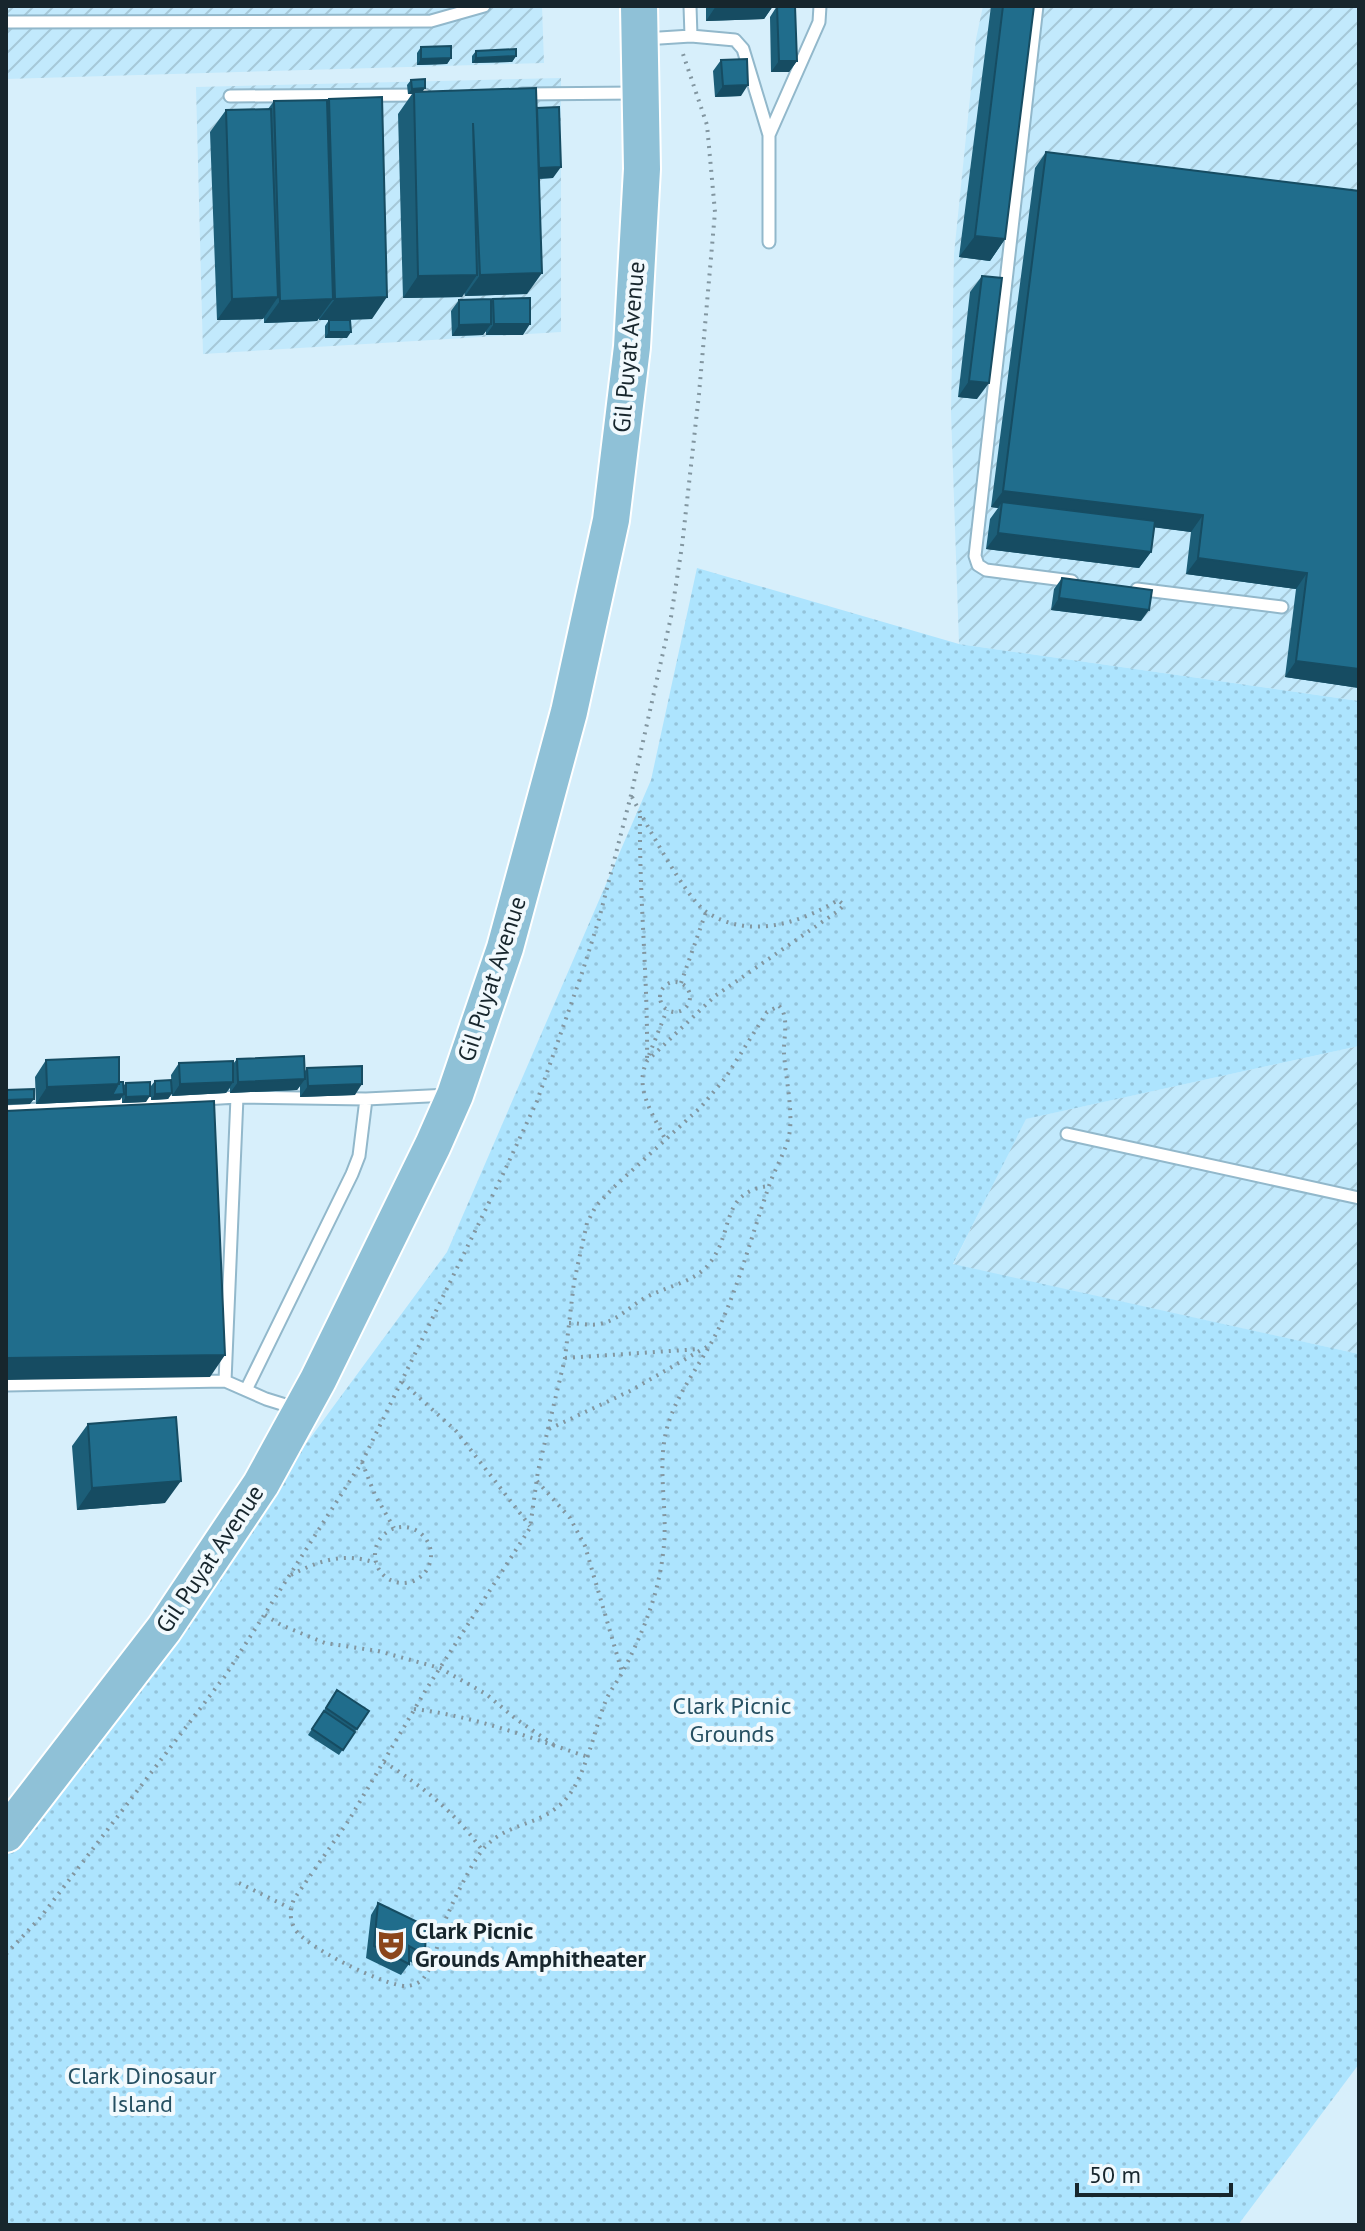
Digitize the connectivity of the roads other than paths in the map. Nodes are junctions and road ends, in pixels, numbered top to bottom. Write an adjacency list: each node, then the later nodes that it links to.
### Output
1 (484, 6): 5 (lane)
2 (690, 6): 7 (lane)
3 (820, 6): 12 (lane)
4 (1037, 6): 14 (lane)
5 (6, 22)
6 (639, 23): 7 (lane); 8 (main road, Gil Puyat Avenue)
7 (685, 36): 12 (lane)
8 (642, 93): 9 (lane); 17 (main road, Gil Puyat Avenue)
9 (509, 94)
10 (431, 95): 11 (lane)
11 (230, 96)
12 (769, 135): 13 (lane)
13 (769, 242)
14 (1083, 583)
15 (1129, 588): 16 (lane)
16 (1282, 607)
17 (455, 1095): 19 (lane); 26 (main road, Gil Puyat Avenue)
18 (237, 1097): 19 (lane); 20 (lane); 23 (lane)
19 (366, 1099): 25 (lane)
20 (6, 1111)
21 (1067, 1134): 22 (lane)
22 (1359, 1198)
23 (225, 1381): 24 (lane); 25 (lane)
24 (6, 1385)
25 (246, 1390): 26 (lane)
26 (302, 1410): 27 (main road, Gil Puyat Avenue)
27 (6, 1834)

